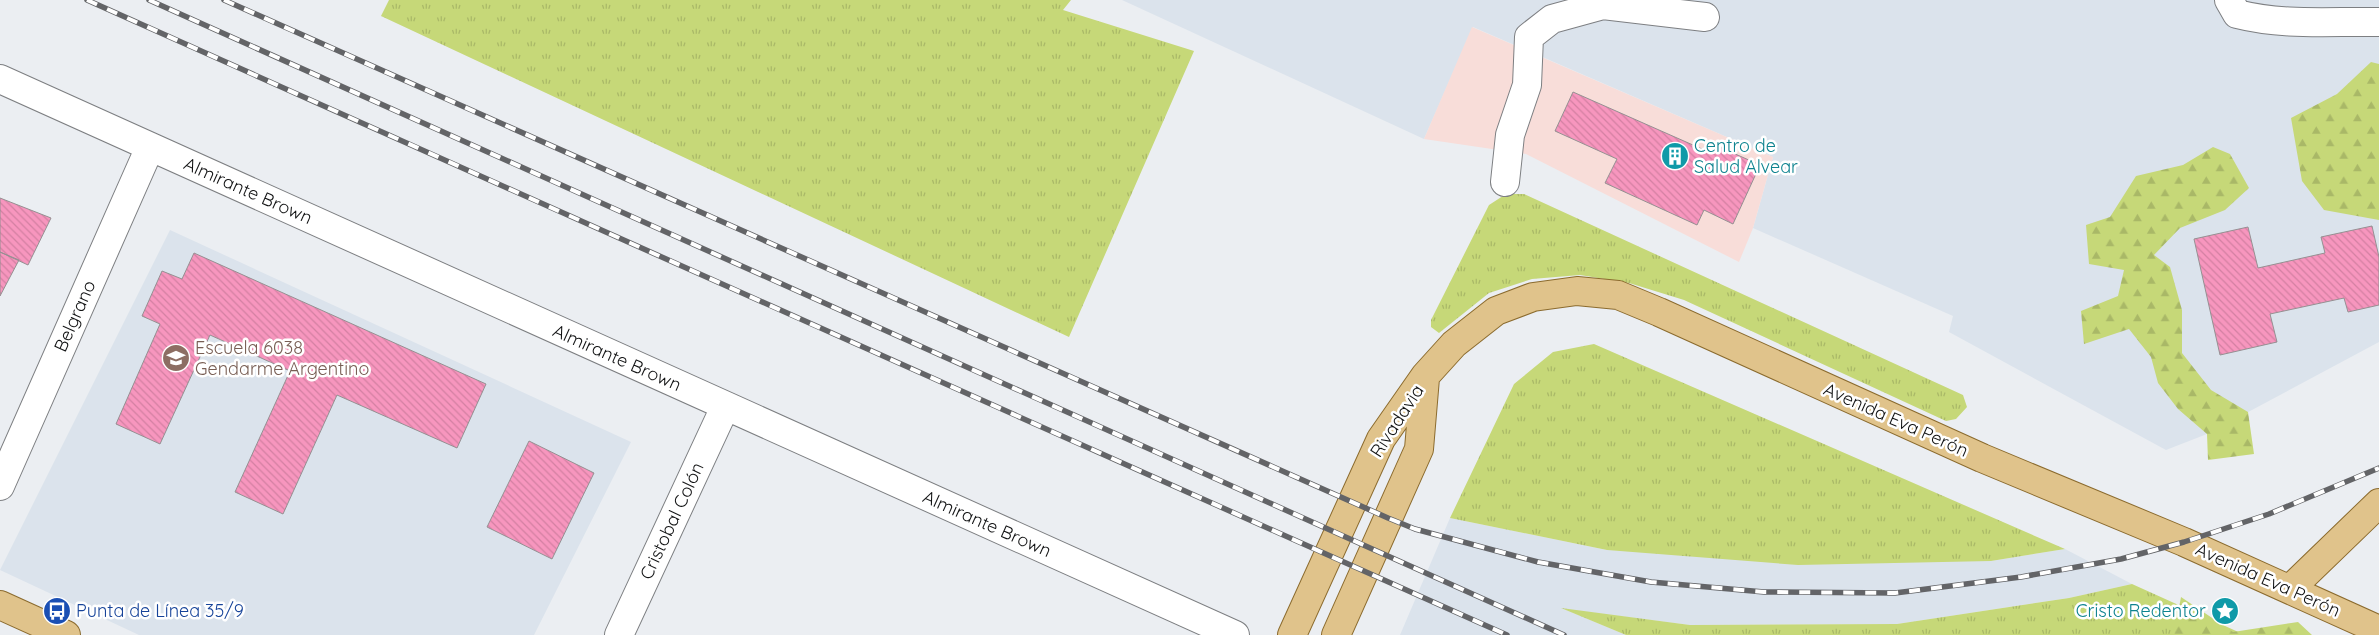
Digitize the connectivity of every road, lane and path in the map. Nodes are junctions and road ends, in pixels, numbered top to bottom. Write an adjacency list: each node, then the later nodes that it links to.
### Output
1 (2229, 0): 3 (street)
2 (1705, 17): 6 (street)
3 (2379, 22)
4 (0, 79): 5 (street, Almirante Brown)
5 (150, 147): 8 (street, Almirante Brown); 9 (street, Belgrano)
6 (1505, 182)
7 (1425, 376): 11 (main road, Avenida Eva Perón); 17 (main road, Rivadavia); 18 (main road, Rivadavia)
8 (725, 407): 15 (street, Cristobal Colón); 16 (street, Almirante Brown)
9 (0, 486)
10 (2379, 503): 11 (main road)
11 (2290, 589): 13 (main road, Avenida Eva Perón)
12 (0, 605): 14 (main road)
13 (2379, 630)
14 (66, 635)
15 (619, 635)
16 (1235, 635)
17 (1292, 635)
18 (1336, 635)

